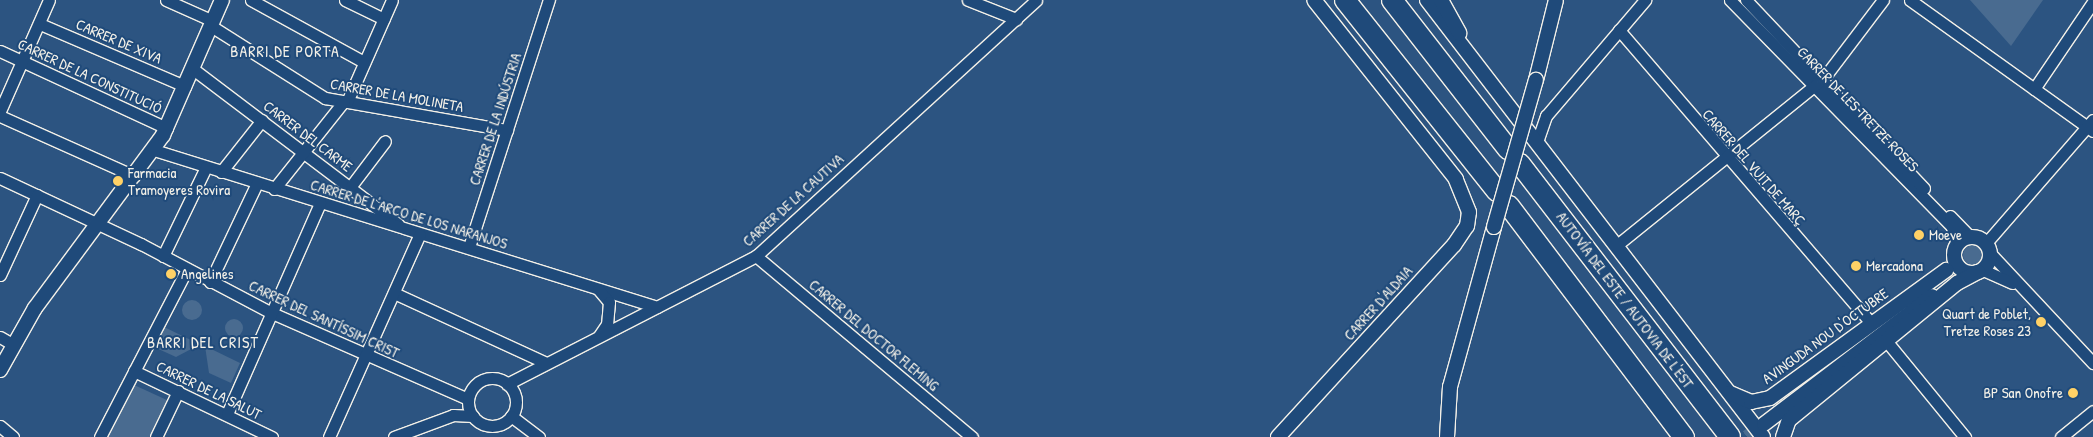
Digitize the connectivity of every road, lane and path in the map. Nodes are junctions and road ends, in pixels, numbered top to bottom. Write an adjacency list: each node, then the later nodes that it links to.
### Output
1 (49, 0): 25 (street)
2 (166, 0): 24 (street, CARRER DE LA MOLINETA)
3 (222, 0): 24 (street)
4 (251, 0): 30 (street)
5 (344, 0): 22 (street)
6 (392, 0): 22 (street)
7 (549, 0): 43 (street, CARRER DE LA INDÚSTRIA)
8 (968, 0): 23 (street)
9 (1036, 0): 23 (street, CARRER DE LA CAUTIVA)
10 (1314, 0): 109 (street, CARRER D'ALDAIA)
11 (1345, 0): 111 (highway)
12 (1392, 0): 112 (highway, AUTOVÍA DEL ESTE / AUTOVIA DE L'EST)
13 (1427, 0): 27 (street)
14 (1442, 0): 27 (street)
15 (1556, 0): 110 (street, bridge)
16 (1645, 0): 26 (street)
17 (1730, 0): 32 (street, CARRER DE LES TRETZE ROSES)
18 (1746, 0): 32 (street, CARRER DE LES TRETZE ROSES)
19 (1883, 0): 32 (street)
20 (1910, 0): 34 (street)
21 (2093, 2): 34 (street)
22 (384, 18): 30 (street)
23 (1016, 19): 69 (street, CARRER DE LA CAUTIVA)
24 (212, 23): 31 (street); 35 (street, CARRER DE LA MOLINETA)
25 (40, 24): 29 (street); 33 (street, CARRER DE XIVA)
26 (1619, 30): 39 (street); 48 (street, CARRER DEL VUIT DE MARÇ)
27 (1460, 39): 36 (street)
28 (0, 51): 29 (street, CARRER DE LA CONSTITUCIÓ)
29 (22, 62): 37 (street); 42 (street, CARRER DE LA CONSTITUCIÓ)
30 (364, 62): 35 (street)
31 (192, 69): 33 (street); 40 (street, CARRER DEL CARME)
32 (1818, 82): 48 (street); 63 (street, CARRER DE LES TRETZE ROSES); 67 (street, CARRER DE LES TRETZE ROSES)
33 (185, 86): 42 (street)
34 (2034, 89): 41 (street)
35 (345, 101): 43 (street, CARRER DE LA MOLINETA); 47 (street)
36 (1510, 103): 39 (street); 45 (street)
37 (0, 111)
38 (0, 116): 51 (street)
39 (1546, 116): 45 (street)
40 (262, 120): 47 (street, CARRER DEL CARME); 50 (street)
41 (2091, 126): 66 (street)
42 (167, 128): 46 (street)
43 (507, 130): 65 (street, CARRER DE LA INDÚSTRIA)
44 (385, 141): 54 (street)
45 (1537, 142): 64 (street)
46 (154, 150): 49 (street, CARRER DE L'ARCO DE LOS NARANJOS); 51 (street)
47 (304, 151): 54 (street, CARRER DEL CARME); 55 (street)
48 (1727, 160): 64 (street); 82 (street, CARRER DEL VUIT DE MARÇ)
49 (206, 167): 50 (street, CARRER DE L'ARCO DE LOS NARANJOS); 68 (street)
50 (221, 172): 53 (street, CARRER DE L'ARCO DE LOS NARANJOS)
51 (134, 176): 60 (street)
52 (0, 178): 56 (street, CARRER DEL SANTÍSSIM CRIST)
53 (257, 183): 55 (street, CARRER DE L'ARCO DE LOS NARANJOS); 74 (street)
54 (351, 186): 57 (street, CARRER DEL CARME)
55 (274, 189): 58 (street, CARRER DE L'ARCO DE LOS NARANJOS)
56 (38, 195): 60 (street, CARRER DEL SANTÍSSIM CRIST); 73 (street)
57 (366, 198): 59 (street); 61 (street, CARRER DEL CARME)
58 (320, 203): 59 (street, CARRER DE L'ARCO DE LOS NARANJOS); 81 (street)
59 (354, 214): 61 (street, CARRER DE L'ARCO DE LOS NARANJOS)
60 (98, 222): 68 (street, CARRER DEL SANTÍSSIM CRIST); 86 (street)
61 (403, 228): 62 (street, CARRER DE L'ARCO DE LOS NARANJOS)
62 (420, 234): 65 (street, CARRER DE L'ARCO DE LOS NARANJOS); 78 (street)
63 (1970, 237): 66 (street); 67 (street)
64 (1617, 245): 94 (street)
65 (468, 248): 77 (street, CARRER DE L'ARCO DE LOS NARANJOS)
66 (1988, 248): 72 (street); 76 (street)
67 (1955, 249): 70 (street, AVINGUDA NOU D'OCTUBRE); 72 (street)
68 (164, 256): 71 (street, CARRER DEL SANTÍSSIM CRIST)
69 (756, 256): 80 (street, CARRER DE LA CAUTIVA); 108 (street, CARRER DEL DOCTOR FLEMING)
70 (1946, 270): 79 (street); 82 (street, AVINGUDA NOU D'OCTUBRE)
71 (186, 271): 74 (street, CARRER DEL SANTÍSSIM CRIST); 91 (street)
72 (1980, 271): 75 (street); 76 (street)
73 (0, 275)
74 (210, 282): 81 (street, CARRER DEL SANTÍSSIM CRIST)
75 (1957, 283): 79 (street); 85 (street)
76 (2016, 285): 89 (street)
77 (598, 288): 80 (street, CARRER DE L'ARCO DE LOS NARANJOS); 84 (street)
78 (394, 293): 87 (street); 88 (street)
79 (1924, 300): 100 (street, AVINGUDA NOU D'OCTUBRE)
80 (656, 307): 84 (street, CARRER DE LA CAUTIVA)
81 (272, 313): 87 (street, CARRER DEL SANTÍSSIM CRIST); 97 (street)
82 (1870, 322): 94 (street, AVINGUDA NOU D'OCTUBRE)
83 (0, 337): 86 (street)
84 (598, 337): 88 (street, CARRER DE LA CAUTIVA)
85 (1888, 343): 113 (street); 114 (street)
86 (12, 344): 90 (street)
87 (367, 355): 95 (street, CARRER DEL SANTÍSSIM CRIST); 105 (street)
88 (546, 363): 92 (street, CARRER DE LA CAUTIVA)
89 (2093, 363)
90 (0, 370)
91 (134, 371): 93 (street, CARRER DE LA SALUT); 102 (street)
92 (507, 384): 95 (street); 98 (street)
93 (178, 392): 97 (street, CARRER DE LA SALUT); 103 (street)
94 (1729, 393): 100 (street)
95 (470, 407): 98 (street); 106 (street)
96 (2093, 411): 115 (street)
97 (226, 414): 104 (street, CARRER DE LA SALUT)
98 (511, 416): 107 (street)
99 (0, 426): 101 (street)
100 (1763, 430)
101 (13, 437)
102 (100, 437)
103 (156, 437)
104 (272, 437)
105 (328, 437)
106 (394, 437)
107 (539, 437)
108 (972, 437)
109 (1278, 437)
110 (1447, 437)
111 (1684, 437)
112 (1730, 437)
113 (1783, 437)
114 (1965, 437)
115 (2061, 437)

